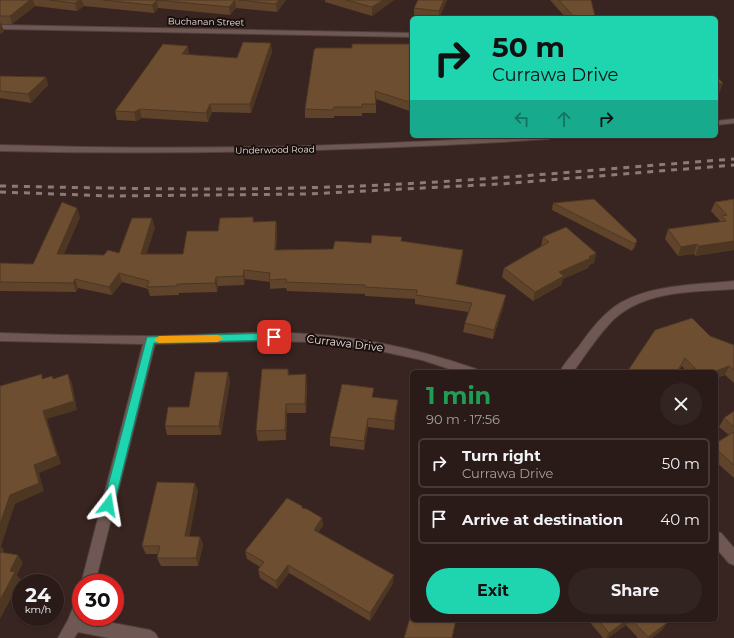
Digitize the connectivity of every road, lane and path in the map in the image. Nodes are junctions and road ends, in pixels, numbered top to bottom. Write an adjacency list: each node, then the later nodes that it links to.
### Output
1 (0, 27): 2 (street, Buchanan Street)
2 (410, 35)
3 (734, 121): 4 (street)
4 (718, 123)
5 (513, 138): 6 (street, Underwood Road)
6 (0, 148)
7 (734, 285): 11 (street)
8 (0, 337): 9 (street, Currawa Drive)
9 (150, 340): 10 (street, Currawa Drive); 14 (street)
10 (466, 370)
11 (568, 370)
12 (718, 540): 13 (street)
13 (734, 558)
14 (90, 574)
15 (73, 626): 17 (street)
16 (85, 626): 18 (street)
17 (66, 638)
18 (150, 638)

